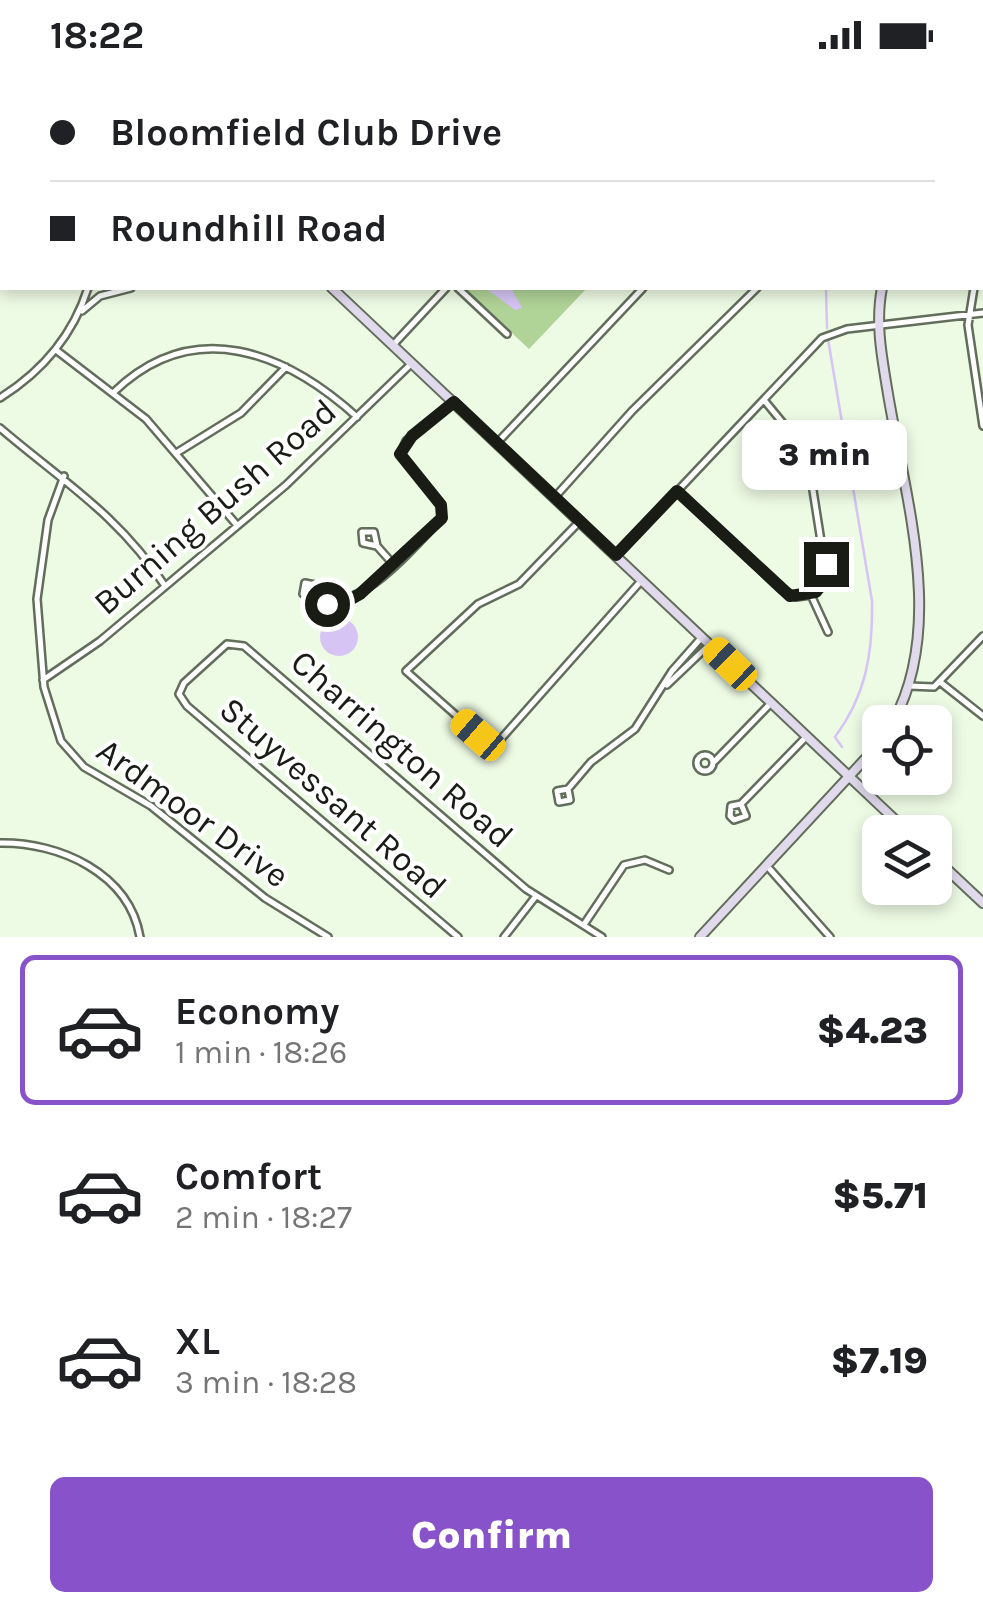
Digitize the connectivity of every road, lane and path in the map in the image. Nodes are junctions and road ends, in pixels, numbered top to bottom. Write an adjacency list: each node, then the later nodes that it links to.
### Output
1 (87, 290): 12 (street)
2 (91, 290): 11 (street)
3 (123, 290): 11 (street)
4 (334, 290): 17 (street)
5 (444, 290): 17 (street)
6 (460, 290): 16 (street)
7 (641, 290): 28 (street)
8 (754, 290): 32 (street)
9 (882, 290): 15 (street)
10 (973, 290): 14 (street)
11 (100, 296): 12 (street)
12 (82, 311): 18 (street)
13 (983, 313): 14 (street)
14 (967, 314): 15 (street); 26 (street)
15 (879, 325): 23 (street); 47 (street)
16 (507, 334)
17 (393, 345): 19 (street)
18 (56, 350): 21 (street); 22 (street)
19 (412, 362): 24 (street); 25 (street, Burning Bush Road)
20 (286, 367): 21 (street); 25 (street); 29 (street)
21 (114, 392): 29 (street)
22 (0, 398)
23 (763, 398): 31 (street); 40 (street)
24 (454, 402): 28 (street); 37 (street)
25 (357, 417): 34 (street, Burning Bush Road)
26 (983, 426)
27 (0, 428): 30 (street)
28 (498, 443): 32 (street)
29 (178, 452): 34 (street)
30 (64, 476): 39 (street); 45 (street, Ardmoor Drive)
31 (677, 491): 36 (street); 40 (street)
32 (555, 497): 33 (street)
33 (580, 520): 36 (street); 38 (street)
34 (237, 524): 39 (street, Burning Bush Road)
35 (378, 546): 37 (street)
36 (616, 555): 38 (street)
37 (393, 564): 41 (street)
38 (642, 580): 44 (street)
39 (165, 586): 45 (street, Burning Bush Road)
40 (812, 596): 42 (street)
41 (316, 599)
42 (828, 632)
43 (983, 636): 46 (street)
44 (706, 641): 49 (street); 56 (street)
45 (43, 680): 68 (street, Ardmoor Drive)
46 (940, 682): 47 (street); 51 (street)
47 (910, 686): 50 (street)
48 (180, 694): 63 (street, Charrington Road); 69 (street, Stuyvessant Road)
49 (771, 702): 52 (street); 53 (street)
50 (901, 705)
51 (983, 716)
52 (806, 736): 55 (street); 57 (street)
53 (715, 762)
54 (862, 764): 55 (street)
55 (850, 778): 58 (street); 60 (street)
56 (568, 789)
57 (742, 804)
58 (890, 815)
59 (0, 843): 67 (street)
60 (766, 866): 66 (street); 72 (street)
61 (668, 870): 65 (street)
62 (952, 874): 64 (street)
63 (536, 896): 65 (street, Charrington Road); 70 (street)
64 (983, 904)
65 (585, 923): 71 (street, Charrington Road)
66 (818, 928): 73 (street); 74 (street)
67 (140, 937)
68 (328, 937)
69 (458, 937)
70 (504, 937)
71 (602, 937)
72 (700, 937)
73 (818, 937)
74 (830, 937)

